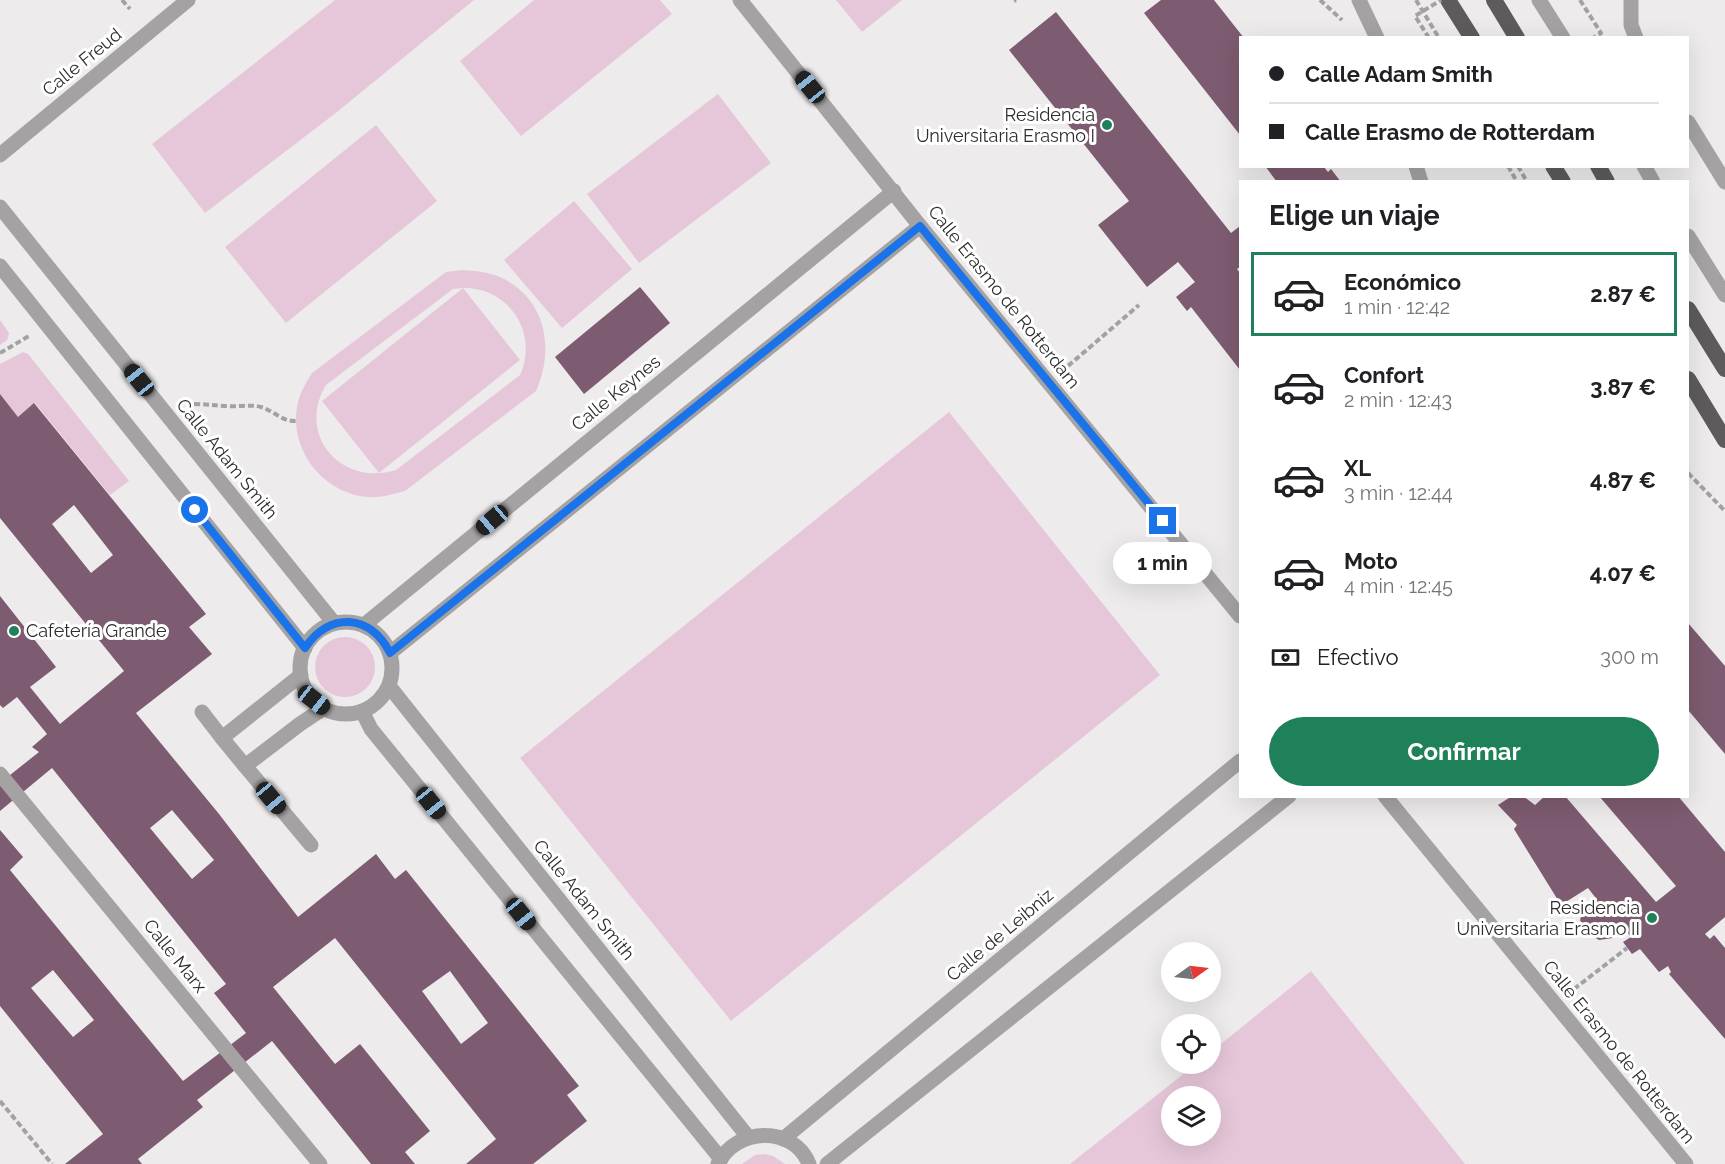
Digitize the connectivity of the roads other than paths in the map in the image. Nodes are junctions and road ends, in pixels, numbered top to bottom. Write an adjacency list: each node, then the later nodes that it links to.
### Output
1 (189, 0): 14 (street, Calle Freud)
2 (740, 0): 16 (street, Calle Erasmo de Rotterdam)
3 (1359, 0): 8 (street)
4 (1448, 0): 9 (highway)
5 (1494, 0): 10 (highway)
6 (1539, 0): 11 (street)
7 (1630, 0): 12 (street)
8 (1376, 36)
9 (1471, 36)
10 (1516, 36)
11 (1562, 36)
12 (1635, 36)
13 (1689, 124): 15 (street)
14 (0, 155)
15 (1725, 182)
16 (894, 191): 18 (street, Calle Erasmo de Rotterdam); 28 (street, Calle Keynes)
17 (0, 207): 27 (street, Calle Adam Smith)
18 (920, 226): 26 (street, Calle Erasmo de Rotterdam); 30 (street)
19 (1689, 238): 21 (street)
20 (0, 266): 29 (street)
21 (1725, 295)
22 (1689, 311): 23 (highway)
23 (1725, 369)
24 (1689, 381): 25 (highway)
25 (1725, 440)
26 (1239, 615)
27 (333, 623): 28 (street); 29 (street)
28 (364, 625): 30 (street)
29 (305, 648): 31 (street)
30 (390, 653): 32 (street)
31 (301, 675): 33 (street); 36 (street)
32 (389, 686): 34 (street); 43 (street, Calle Adam Smith)
33 (324, 708): 34 (street); 38 (street)
34 (362, 711): 45 (street)
35 (202, 712): 36 (street)
36 (222, 738): 38 (street)
37 (1239, 762): 44 (street, Calle de Leibniz)
38 (245, 766): 42 (street)
39 (0, 774): 46 (street, Calle Marx)
40 (1286, 798): 48 (street)
41 (1387, 798): 49 (street, Calle Erasmo de Rotterdam)
42 (311, 845)
43 (748, 1137): 44 (street); 45 (street)
44 (783, 1139): 47 (street)
45 (720, 1162)
46 (320, 1164)
47 (809, 1164)
48 (826, 1164)
49 (1686, 1164)

